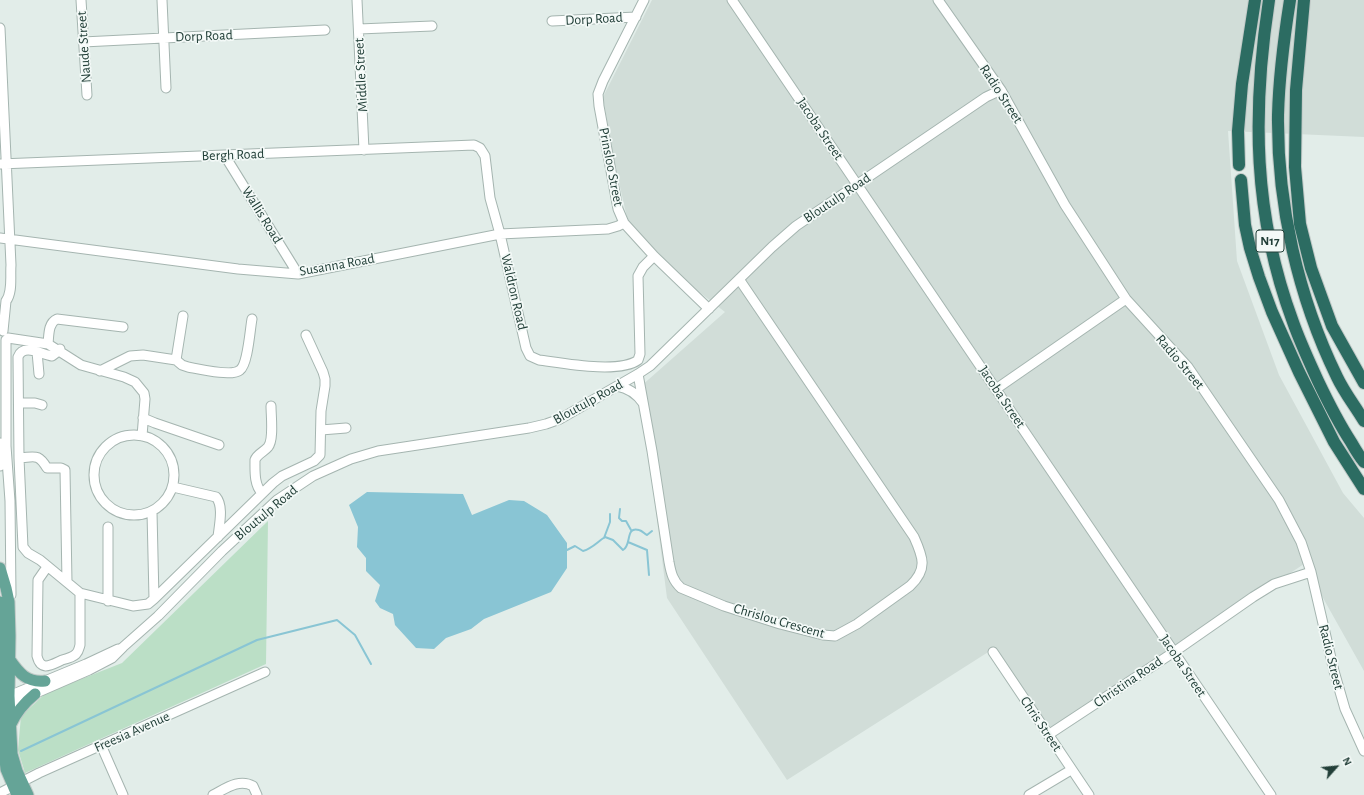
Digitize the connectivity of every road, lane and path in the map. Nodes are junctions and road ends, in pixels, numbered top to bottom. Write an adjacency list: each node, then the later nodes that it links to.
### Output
1 (81, 0): 18 (street, Naude Street)
2 (162, 0): 17 (street)
3 (357, 0): 15 (street, Middle Street)
4 (644, 0): 11 (street, Prinsloo Street)
5 (732, 0): 28 (street, Jacoba Street)
6 (938, 0): 20 (street, Radio Street)
7 (1255, 0): 26 (highway)
8 (1269, 0): 63 (highway, N17)
9 (1290, 0): 57 (highway, N17)
10 (1304, 0): 49 (highway)
11 (636, 17): 12 (street, Dorp Road); 29 (street, Prinsloo Street)
12 (552, 21)
13 (432, 26): 15 (street)
14 (0, 28): 25 (street)
15 (359, 29): 23 (street, Middle Street)
16 (325, 30): 17 (street, Dorp Road)
17 (164, 38): 18 (street, Dorp Road); 19 (street)
18 (83, 42): 21 (street, Naude Street)
19 (166, 88)
20 (1001, 90): 28 (street, Bloutulp Road); 35 (street, Radio Street)
21 (87, 95)
22 (466, 144): 23 (street, Bergh Road); 30 (street, Waldron Road)
23 (364, 150): 24 (street, Bergh Road)
24 (225, 156): 25 (street, Bergh Road); 33 (street, Wallis Road)
25 (3, 165): 31 (street)
26 (1239, 165)
27 (1240, 180): 66 (highway)
28 (856, 184): 34 (street, Bloutulp Road); 51 (street, Jacoba Street)
29 (624, 223): 30 (street, Susanna Road); 32 (street, Prinsloo Street)
30 (500, 234): 32 (street, Waldron Road); 33 (street, Susanna Road)
31 (5, 239): 33 (street, Susanna Road); 40 (street)
32 (654, 256): 36 (street, Prinsloo Street)
33 (298, 274)
34 (739, 279): 36 (street, Bloutulp Road); 53 (street, Chrislou Crescent)
35 (1126, 299): 51 (street); 74 (street, Radio Street)
36 (709, 310): 48 (street, Bloutulp Road)
37 (183, 316): 45 (street)
38 (252, 319): 45 (street)
39 (123, 327): 42 (street)
40 (4, 335): 42 (street); 64 (street); 82 (street)
41 (306, 335): 59 (street)
42 (48, 342): 43 (street)
43 (60, 351): 44 (street); 46 (street)
44 (37, 352): 47 (street); 52 (street)
45 (176, 360): 46 (street)
46 (100, 371): 56 (street)
47 (39, 374)
48 (638, 374): 50 (street, Bloutulp Road); 53 (street, Chrislou Crescent)
49 (1364, 383)
50 (617, 386): 53 (street); 83 (street, Bloutulp Road)
51 (996, 389): 85 (street, Jacoba Street)
52 (18, 403): 54 (street); 62 (street)
53 (643, 403)
54 (42, 405)
55 (271, 406): 67 (street)
56 (144, 418): 60 (street); 61 (street)
57 (1364, 421)
58 (346, 428): 59 (street)
59 (321, 430): 67 (street)
60 (142, 436): 65 (street); 68 (street)
61 (219, 445)
62 (19, 458): 71 (street); 73 (street)
63 (1364, 462)
64 (0, 466)
65 (172, 487): 68 (street); 70 (street)
66 (1364, 489)
67 (262, 494): 70 (street)
68 (152, 512): 76 (street)
69 (108, 527): 80 (street)
70 (218, 537): 77 (street)
71 (66, 566): 73 (street); 75 (street)
72 (0, 568): 82 (main road)
73 (50, 569): 75 (street); 78 (street)
74 (1311, 572): 85 (street, Christina Road); 96 (street, Radio Street)
75 (67, 582): 78 (street)
76 (154, 582): 77 (street); 79 (street)
77 (166, 587): 79 (street)
78 (80, 593): 80 (street)
79 (154, 599): 80 (street)
80 (108, 601)
81 (0, 602): 88 (main road)
82 (10, 636): 86 (main road)
83 (123, 647): 89 (street, Bloutulp Road); 90 (street, Bloutulp Road)
84 (993, 652): 93 (street, Chris Street)
85 (1174, 652): 93 (street, Christina Road); 106 (street, Jacoba Street)
86 (10, 660): 89 (main road); 91 (main road)
87 (265, 672): 95 (street, Freesia Avenue)
88 (1, 676): 91 (main road)
89 (44, 681): 91 (street, Bloutulp Road)
90 (35, 694): 91 (street, Bloutulp Road); 92 (main road)
91 (4, 702): 92 (main road); 94 (main road)
92 (11, 725): 94 (main road)
93 (1048, 735): 97 (street, Chris Street)
94 (5, 743): 98 (main road)
95 (101, 745): 98 (street, Freesia Avenue); 101 (street)
96 (1364, 751)
97 (1071, 770): 104 (street); 105 (street, Chris Street)
98 (17, 787): 99 (street, Freesia Avenue); 100 (main road)
99 (0, 793)
100 (28, 795)
101 (123, 795)
102 (213, 795): 103 (street)
103 (257, 795)
104 (1029, 795)
105 (1089, 795)
106 (1271, 795)

